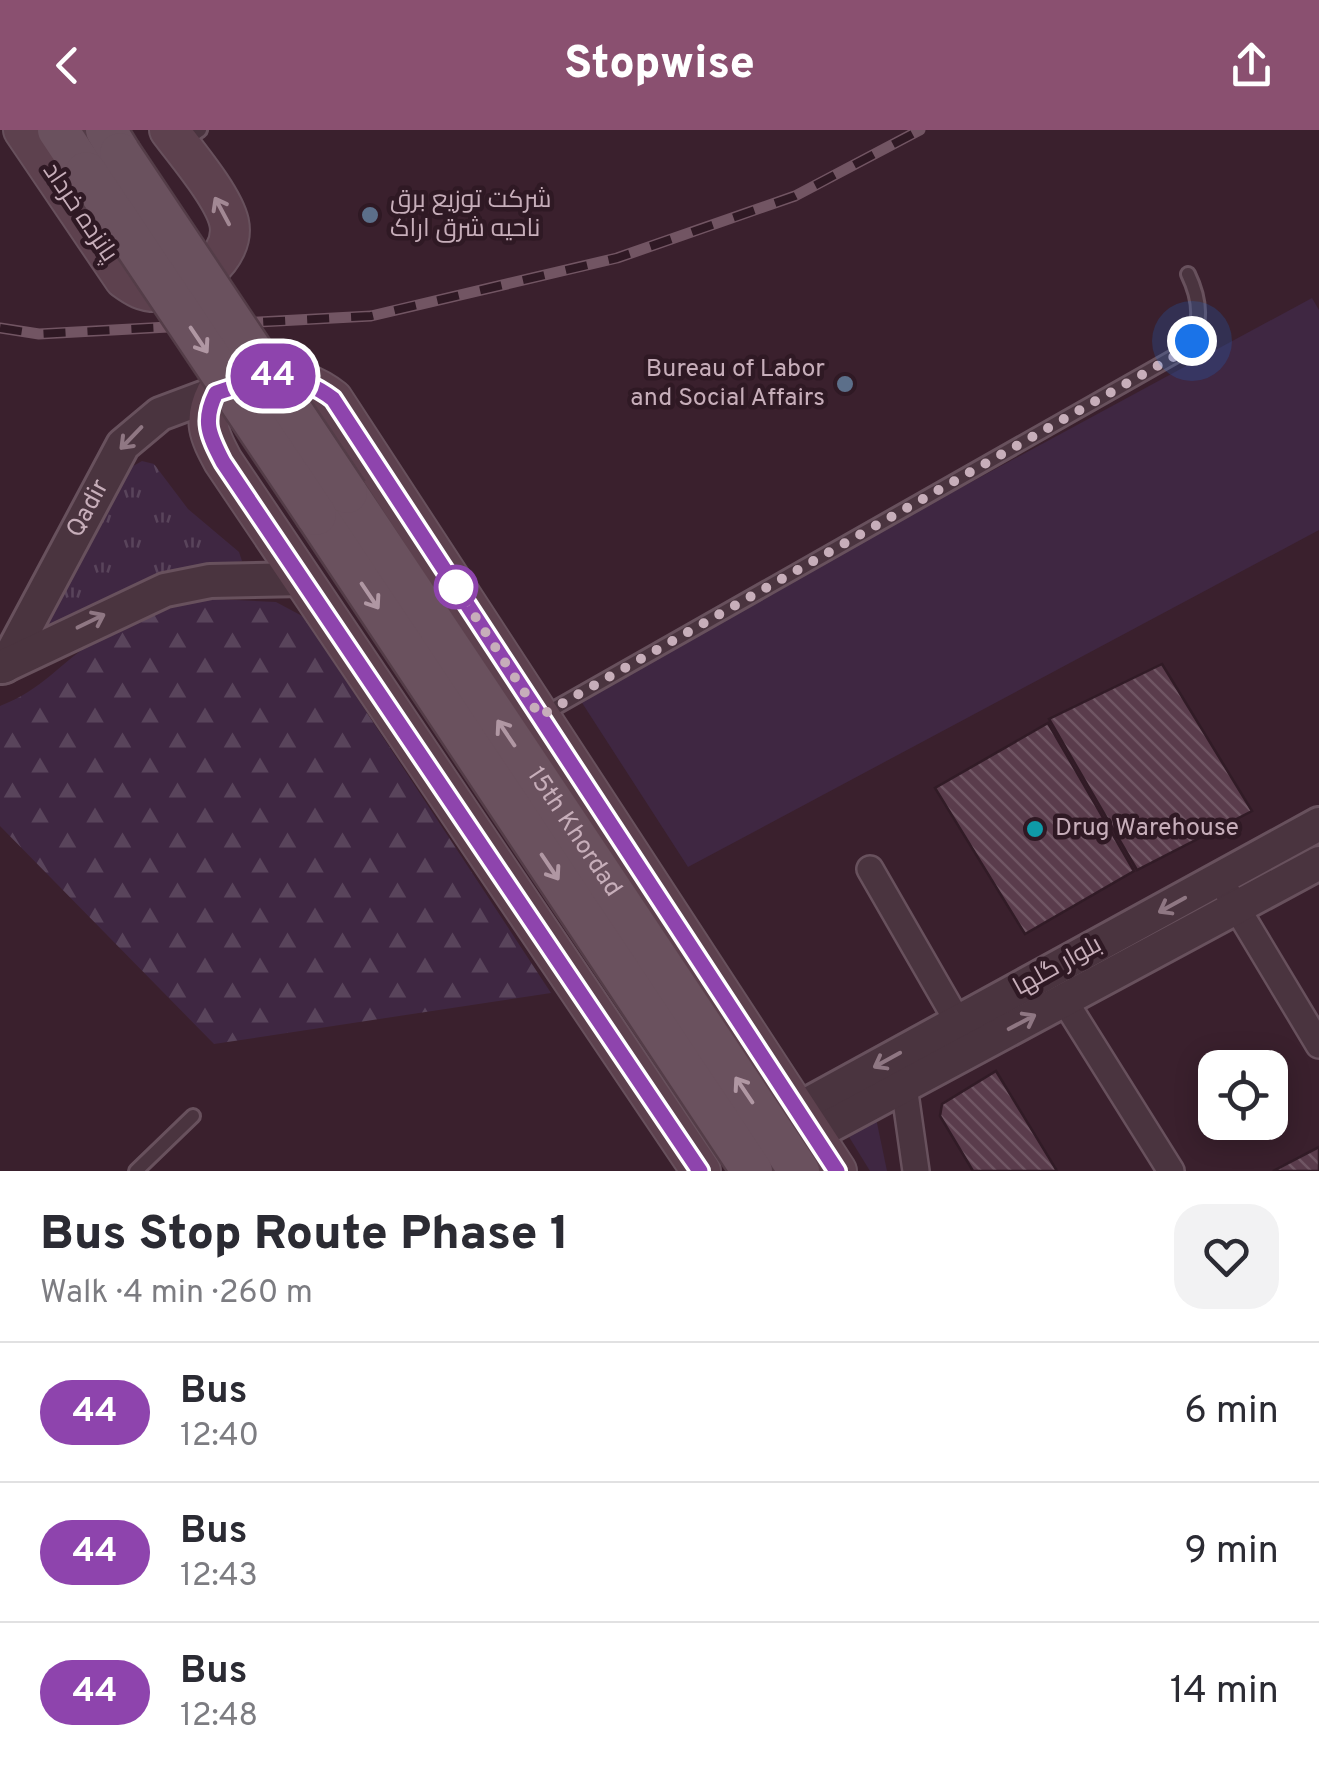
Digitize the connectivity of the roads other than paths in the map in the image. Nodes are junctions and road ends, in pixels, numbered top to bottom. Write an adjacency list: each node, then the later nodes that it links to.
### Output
1 (23, 130): 3 (main road, پانزده خرداد, one-way to 3)
2 (58, 130): 4 (main road)
3 (183, 135)
4 (104, 151): 7 (main road, bridge)
5 (1188, 274): 10 (lane)
6 (216, 393): 8 (main road); 9 (street, Qadir, one-way to 9); 10 (main road, 15th Khordad)
7 (332, 504): 20 (main road, 15th Khordad, one-way to 7); 23 (main road, 15th Khordad, one-way to 23)
8 (304, 579): 9 (street, one-way to 8); 22 (main road)
9 (2, 667)
10 (540, 716): 20 (main road, 15th Khordad)
11 (1319, 824): 14 (street, بلوار گلها)
12 (1319, 862): 14 (street, بلوار گلها)
13 (870, 869): 16 (street)
14 (1228, 893): 15 (street, بلوار گلها); 16 (street, بلوار گلها, one-way to 16); 17 (street)
15 (1064, 1000): 18 (street, بلوار گلها, one-way to 15); 26 (street)
16 (958, 1022): 20 (street, بلوار گلها, one-way to 20)
17 (1319, 1045)
18 (904, 1086): 20 (street, بلوار گلها); 25 (street)
19 (193, 1116): 21 (lane)
20 (803, 1139): 24 (main road, 15th Khordad)
21 (136, 1171)
22 (700, 1171)
23 (752, 1171)
24 (837, 1171)
25 (916, 1171)
26 (1171, 1171)

